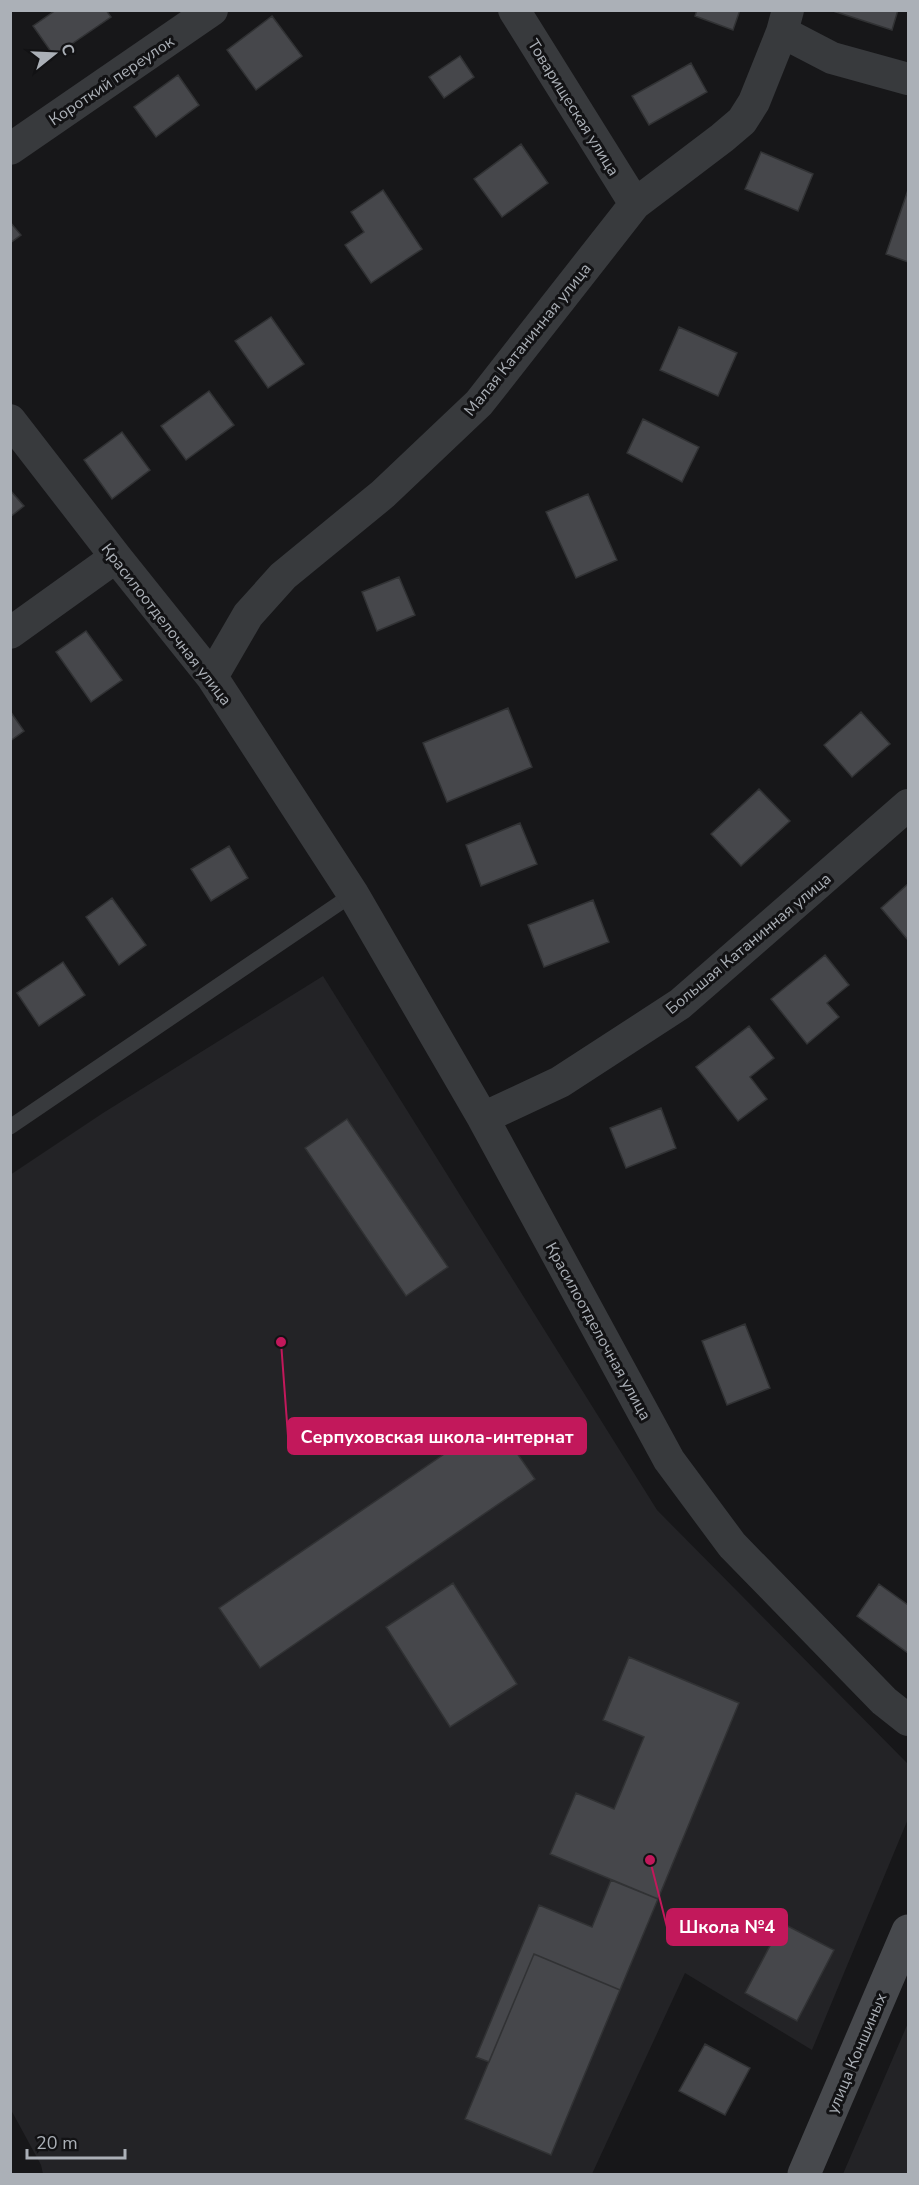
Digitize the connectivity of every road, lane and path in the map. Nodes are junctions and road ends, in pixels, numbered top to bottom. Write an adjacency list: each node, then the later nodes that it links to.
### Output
1 (212, 10): 5 (street, Короткий переулок)
2 (514, 10): 6 (street, Товарищеская улица)
3 (785, 21): 4 (street); 6 (street, Малая Катанинная улица)
4 (909, 79)
5 (10, 149)
6 (635, 204): 10 (street, Малая Катанинная улица)
7 (10, 420): 8 (street, Красилоотделочная улица)
8 (116, 557): 9 (street); 10 (street, Красилоотделочная улица)
9 (10, 633)
10 (212, 676): 12 (street, Красилоотделочная улица)
11 (909, 805): 13 (street, Большая Катанинная улица)
12 (353, 894): 13 (street, Красилоотделочная улица); 14 (lane)
13 (483, 1118): 15 (street, Красилоотделочная улица)
14 (10, 1127)
15 (909, 1720)
16 (909, 1931): 17 (main road, улица Коншиных)
17 (804, 2175)

